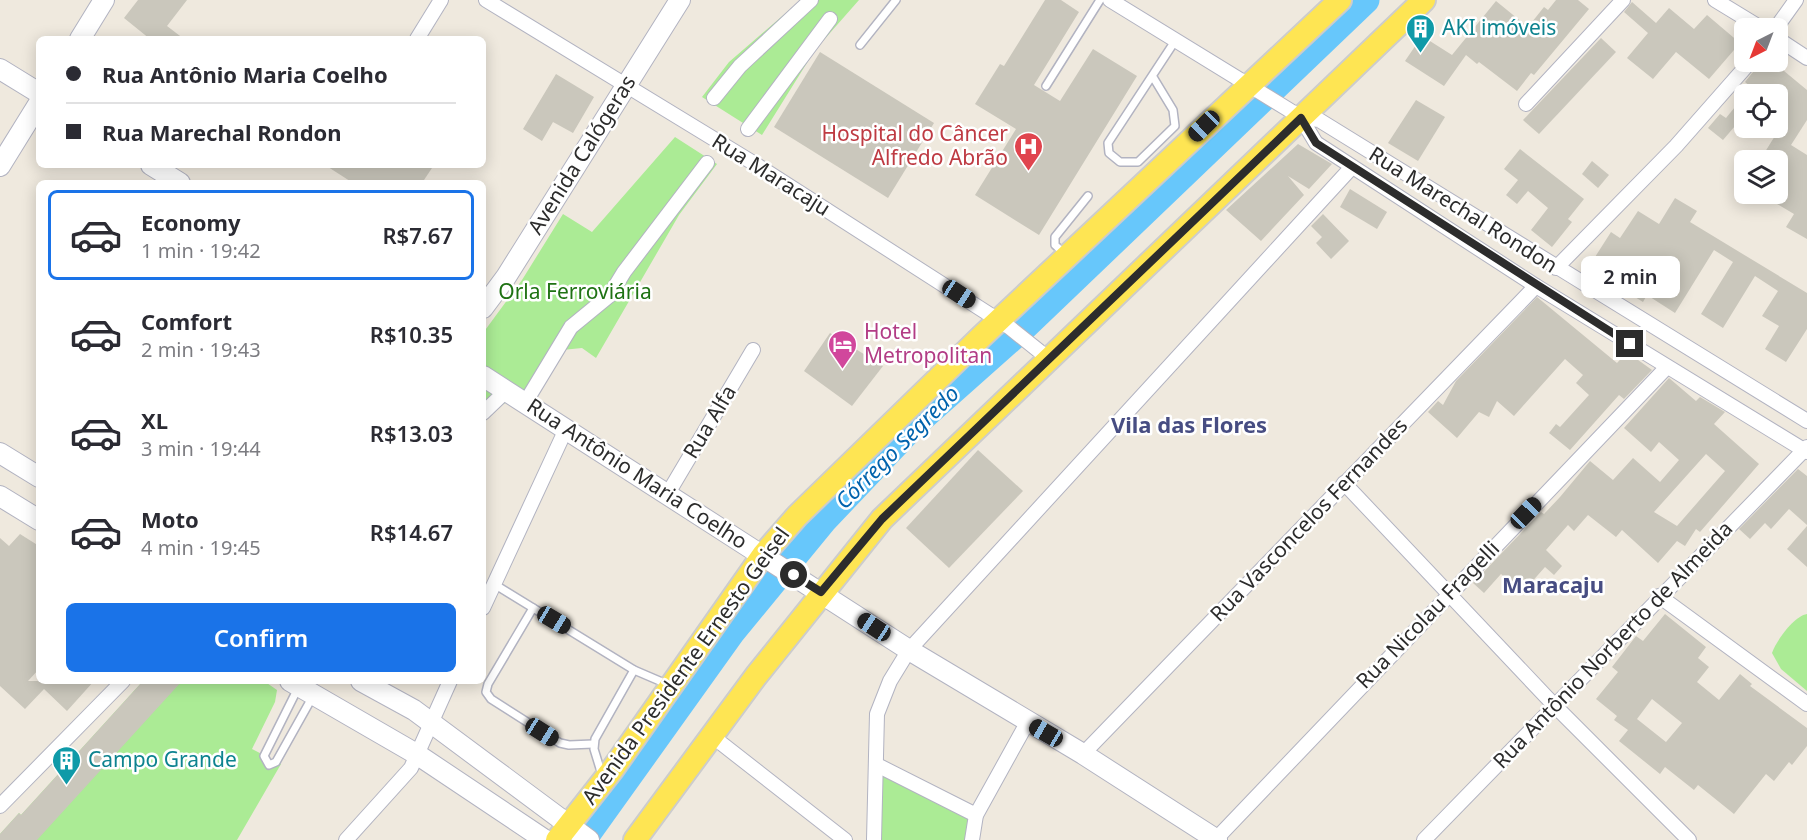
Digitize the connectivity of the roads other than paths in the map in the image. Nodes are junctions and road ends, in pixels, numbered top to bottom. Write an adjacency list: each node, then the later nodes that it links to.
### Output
1 (104, 0): 17 (street)
2 (441, 0): 18 (street)
3 (486, 0): 26 (street, Rua Maracaju)
4 (680, 0): 26 (street, Avenida Calógeras)
5 (811, 0): 30 (street)
6 (896, 0): 21 (lane)
7 (1100, 0): 27 (lane)
8 (1110, 0): 19 (street, Rua Marechal Rondon)
9 (1340, 0): 28 (main road, Avenida Presidente Ernesto Geisel)
10 (1424, 0): 33 (main road)
11 (1623, 0): 31 (street)
12 (1715, 0): 14 (street)
13 (1796, 0): 15 (street)
14 (1745, 18)
15 (1783, 18)
16 (830, 19): 34 (street)
17 (82, 36)
18 (419, 36)
19 (1175, 41): 25 (lane); 28 (street, Rua Marechal Rondon)
20 (1788, 44): 22 (street)
21 (860, 45)
22 (1806, 54)
23 (0, 69): 29 (street)
24 (1742, 72): 42 (street)
25 (1153, 77): 25 (lane)
26 (626, 86): 44 (street, Avenida Calógeras); 45 (street, Rua Maracaju)
27 (1046, 86)
28 (1254, 88): 33 (street, Rua Marechal Rondon); 41 (main road, Avenida Presidente Ernesto Geisel)
29 (36, 91)
30 (714, 98)
31 (1526, 104)
32 (36, 108): 36 (street)
33 (1298, 115): 37 (street, Rua Marechal Rondon); 42 (street, Rua Marechal Rondon); 47 (main road)
34 (748, 129)
35 (707, 163): 51 (street)
36 (0, 166)
37 (1352, 167): 43 (street, Rua Marechal Rondon); 69 (street)
38 (157, 168): 39 (street)
39 (175, 180)
40 (1088, 196): 41 (lane)
41 (1068, 256): 45 (main road, Avenida Presidente Ernesto Geisel)
42 (1556, 268): 53 (street, Rua Marechal Rondon)
43 (1536, 286): 48 (street, Rua Marechal Rondon); 58 (street, Rua Vasconcelos Fernandes)
44 (486, 305)
45 (1004, 323): 47 (street, Rua Maracaju); 62 (main road, Avenida Presidente Ernesto Geisel)
46 (753, 350): 59 (street, Rua Alfa)
47 (1044, 355): 64 (main road)
48 (1667, 367): 55 (street, Rua Marechal Rondon); 65 (street, Rua Nicolau Fragelli)
49 (486, 378): 50 (street, Rua Antônio Maria Coelho)
50 (506, 391): 51 (street, Rua Antônio Maria Coelho); 52 (street)
51 (525, 403): 54 (street, Rua Antônio Maria Coelho)
52 (486, 410)
53 (1807, 421)
54 (566, 429): 59 (street, Rua Antônio Maria Coelho); 63 (street)
55 (1806, 450): 66 (street, Rua Antônio Norberto de Almeida)
56 (0, 453): 57 (street)
57 (36, 475)
58 (1344, 483): 65 (street); 82 (street, Rua Vasconcelos Fernandes)
59 (667, 495): 62 (street, Rua Antônio Maria Coelho)
60 (0, 496): 61 (street)
61 (36, 518)
62 (772, 560): 64 (street, Rua Antônio Maria Coelho); 74 (main road, Avenida Presidente Ernesto Geisel)
63 (494, 584): 67 (street); 68 (lane)
64 (814, 588): 69 (street, Rua Antônio Maria Coelho); 80 (main road)
65 (1448, 594): 77 (street); 89 (street, Rua Nicolau Fragelli)
66 (1659, 596): 76 (street); 77 (street, Rua Antônio Norberto de Almeida)
67 (486, 601)
68 (533, 608): 70 (lane); 81 (lane)
69 (909, 650): 79 (street, Rua Antônio Maria Coelho); 84 (street)
70 (634, 670): 74 (lane); 81 (lane)
71 (120, 684): 86 (street)
72 (366, 684): 78 (street)
73 (449, 684): 78 (street)
74 (672, 686): 85 (main road, Avenida Presidente Ernesto Geisel)
75 (300, 688): 75 (lane); 83 (street)
76 (1807, 704)
77 (1554, 705): 96 (street, Rua Antônio Norberto de Almeida); 97 (street)
78 (430, 723): 83 (street); 88 (street)
79 (1027, 723): 82 (street, Rua Antônio Maria Coelho); 87 (street)
80 (712, 736): 92 (main road); 93 (street)
81 (593, 744): 85 (lane)
82 (1083, 754): 89 (street, Rua Antônio Maria Coelho)
83 (418, 755): 90 (street); 91 (street)
84 (877, 765): 87 (street); 94 (street)
85 (603, 780): 88 (main road, Avenida Presidente Ernesto Geisel)
86 (0, 806)
87 (976, 815): 95 (street)
88 (575, 835)
89 (1217, 839)
90 (346, 840)
91 (545, 840)
92 (635, 840)
93 (845, 840)
94 (874, 840)
95 (972, 840)
96 (1424, 840)
97 (1689, 840)

